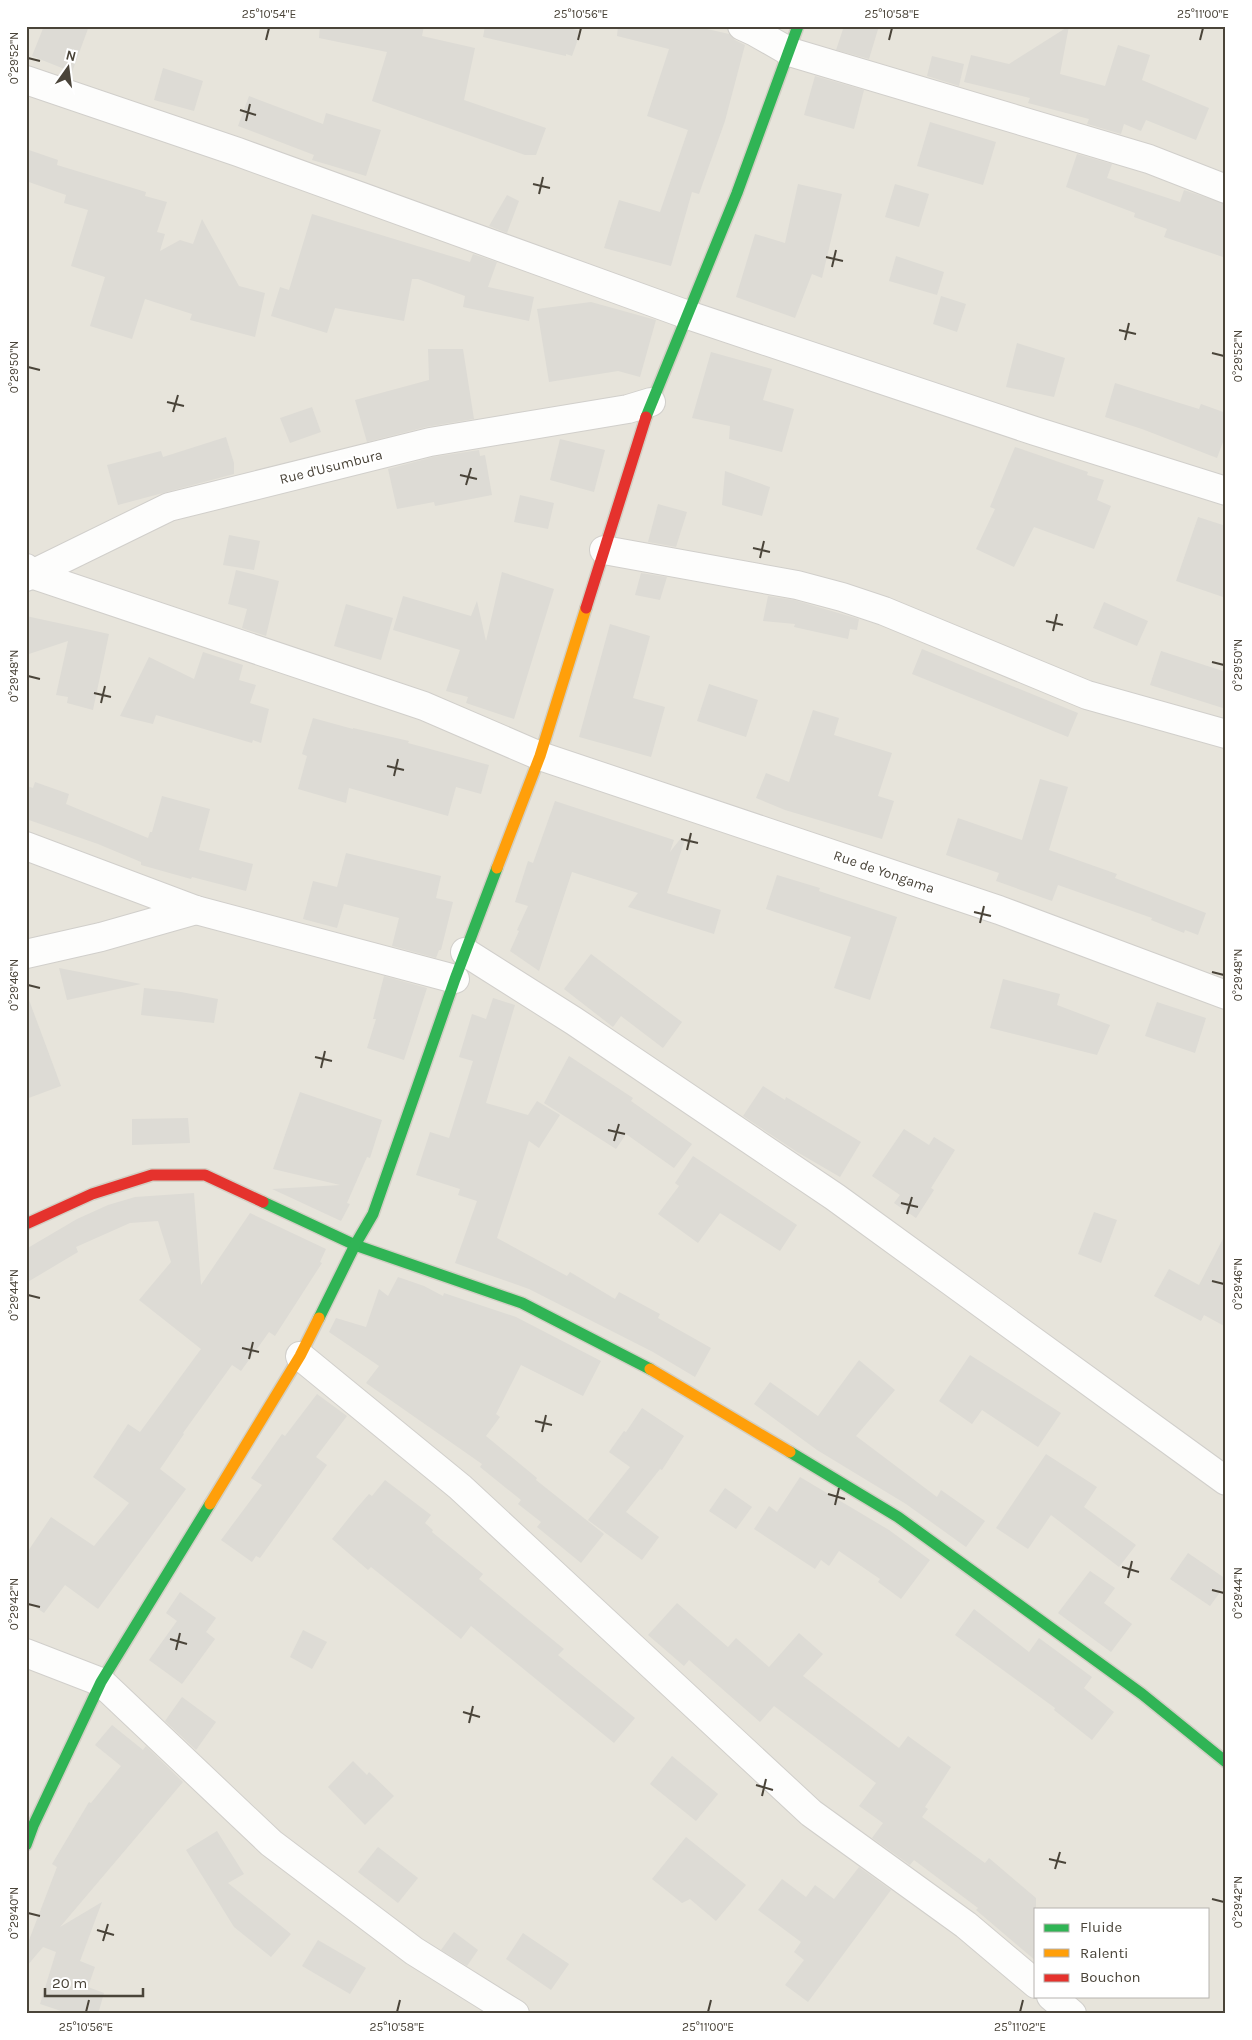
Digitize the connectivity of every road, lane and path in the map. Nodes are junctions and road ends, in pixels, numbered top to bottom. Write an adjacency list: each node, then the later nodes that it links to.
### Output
1 (742, 26): 3 (street)
2 (798, 26): 3 (street)
3 (790, 52): 5 (street); 6 (street)
4 (26, 80): 6 (street)
5 (1226, 189)
6 (688, 315): 7 (street); 8 (street)
7 (651, 402): 9 (street); 10 (street, Rue d'Usumbura)
8 (1226, 491)
9 (604, 550): 11 (street); 12 (street)
10 (29, 573): 12 (street, Rue de Yongama)
11 (1226, 734)
12 (540, 756): 15 (street); 18 (street, Rue de Yongama)
13 (26, 846): 14 (street)
14 (196, 910): 16 (street); 17 (street)
15 (465, 952): 17 (street); 22 (street)
16 (26, 954)
17 (455, 980): 20 (street)
18 (1226, 996)
19 (26, 1224): 20 (street)
20 (355, 1245): 21 (street); 25 (street)
21 (300, 1356): 24 (street); 27 (street)
22 (1226, 1481)
23 (26, 1653): 24 (street)
24 (101, 1682): 26 (street); 29 (street)
25 (1226, 1762)
26 (26, 1845)
27 (1034, 1982)
28 (1053, 1998): 30 (street)
29 (515, 2014)
30 (1072, 2014)

